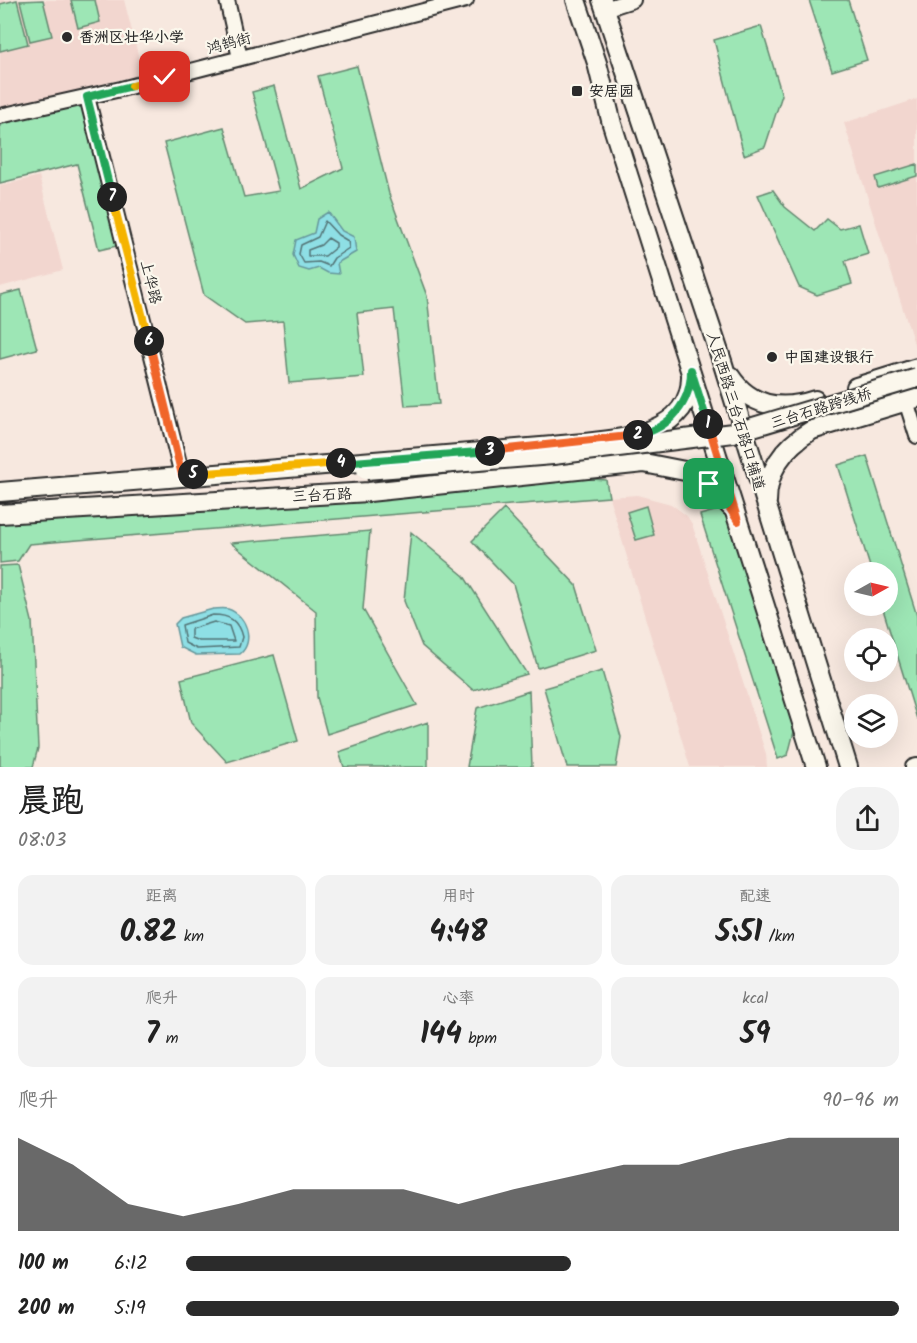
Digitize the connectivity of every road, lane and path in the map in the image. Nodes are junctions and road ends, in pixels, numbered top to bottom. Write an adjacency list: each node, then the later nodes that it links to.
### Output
1 (227, 0): 7 (street)
2 (466, 0): 6 (street, 鸿鹄街)
3 (576, 0): 10 (main road, 人民西路三台石路口辅道)
4 (633, 0): 5 (street)
5 (603, 5): 8 (main road, 人民西路三台石路口辅道)
6 (421, 6): 7 (street, 鸿鹄街)
7 (240, 58): 9 (street, 鸿鹄街)
8 (633, 92): 10 (main road); 12 (main road, 人民西路三台石路口辅道)
9 (87, 97): 11 (street, 鸿鹄街); 19 (street, 上华路)
10 (606, 100): 14 (main road, 人民西路三台石路口辅道)
11 (0, 116)
12 (722, 361): 13 (main road); 23 (main road, 人民西路三台石路口辅道)
13 (917, 368)
14 (691, 370): 18 (main road, 三台石路); 25 (main road, 人民西路三台石路口辅道)
15 (917, 378): 20 (main road, 三台石路跨线桥, bridge)
16 (913, 396): 17 (street); 20 (main road, 三台石路跨线桥); 23 (main road)
17 (917, 436)
18 (315, 465): 19 (main road, 三台石路); 20 (main road)
19 (182, 475): 21 (main road, 三台石路)
20 (366, 475): 22 (main road)
21 (0, 492)
22 (318, 495): 24 (main road, 三台石路); 25 (main road, 三台石路)
23 (768, 512): 26 (main road, 人民西路三台石路口辅道)
24 (0, 514)
25 (738, 521): 27 (main road, 人民西路三台石路口辅道)
26 (838, 737): 27 (main road); 28 (main road, 人民西路三台石路口辅道)
27 (809, 746): 29 (main road, 人民西路三台石路口辅道)
28 (848, 763)
29 (816, 767)

